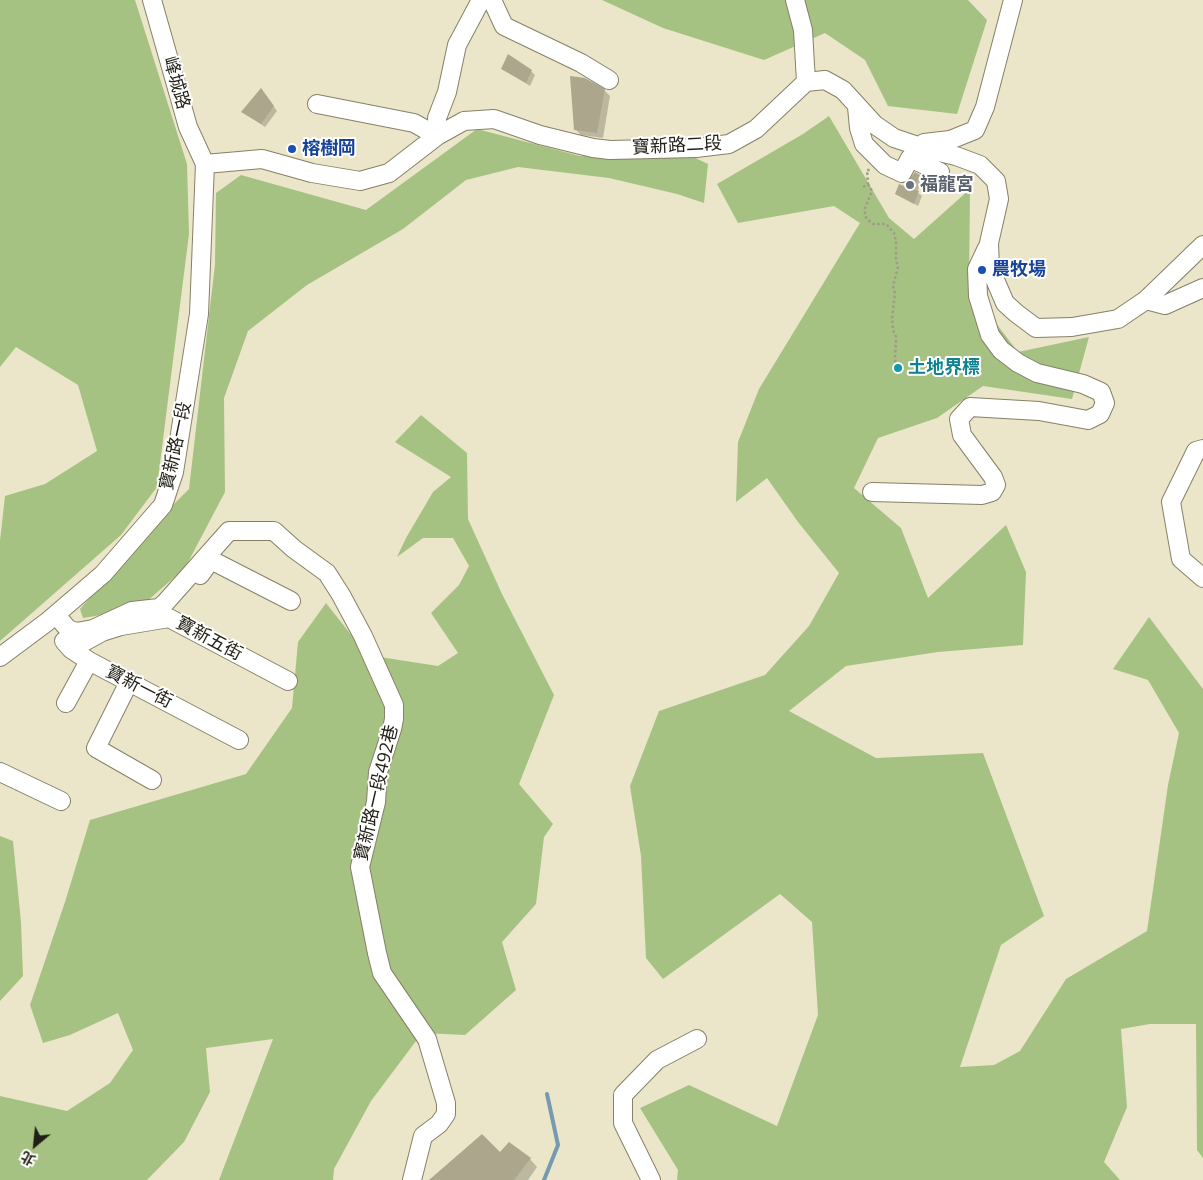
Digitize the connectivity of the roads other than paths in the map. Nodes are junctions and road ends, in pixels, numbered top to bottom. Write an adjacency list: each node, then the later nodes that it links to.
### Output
1 (152, 0): 12 (street, 峰城路)
2 (481, 0): 10 (street)
3 (492, 0): 6 (street)
4 (795, 0): 7 (street)
5 (1013, 0): 11 (street)
6 (609, 80)
7 (806, 82): 9 (street); 10 (street, 寶新路二段)
8 (317, 104): 10 (street)
9 (858, 107): 11 (street); 13 (street)
10 (437, 136): 12 (street, 寶新路二段)
11 (913, 144): 14 (street)
12 (205, 164): 22 (street, 寶新路一段)
13 (940, 172)
14 (989, 243): 17 (street); 19 (street)
15 (1203, 244): 17 (street)
16 (1203, 288): 17 (street)
17 (1146, 300)
18 (1203, 449): 20 (street)
19 (872, 492)
20 (1203, 578)
21 (291, 601): 23 (street)
22 (51, 618): 24 (street, 寶新一街); 25 (street, 寶新路一段); 35 (street, 寶新路一段492巷)
23 (169, 618): 24 (street, 寶新五街); 27 (street, 寶新五街)
24 (71, 649): 26 (street, 寶新一街)
25 (0, 657)
26 (89, 661): 28 (street, 寶新一街); 29 (street)
27 (288, 681)
28 (129, 682): 30 (street, 寶新一街); 32 (street)
29 (66, 703)
30 (239, 740)
31 (0, 772): 33 (street)
32 (152, 780)
33 (61, 801)
34 (697, 1039): 36 (street)
35 (412, 1180)
36 (651, 1180)

